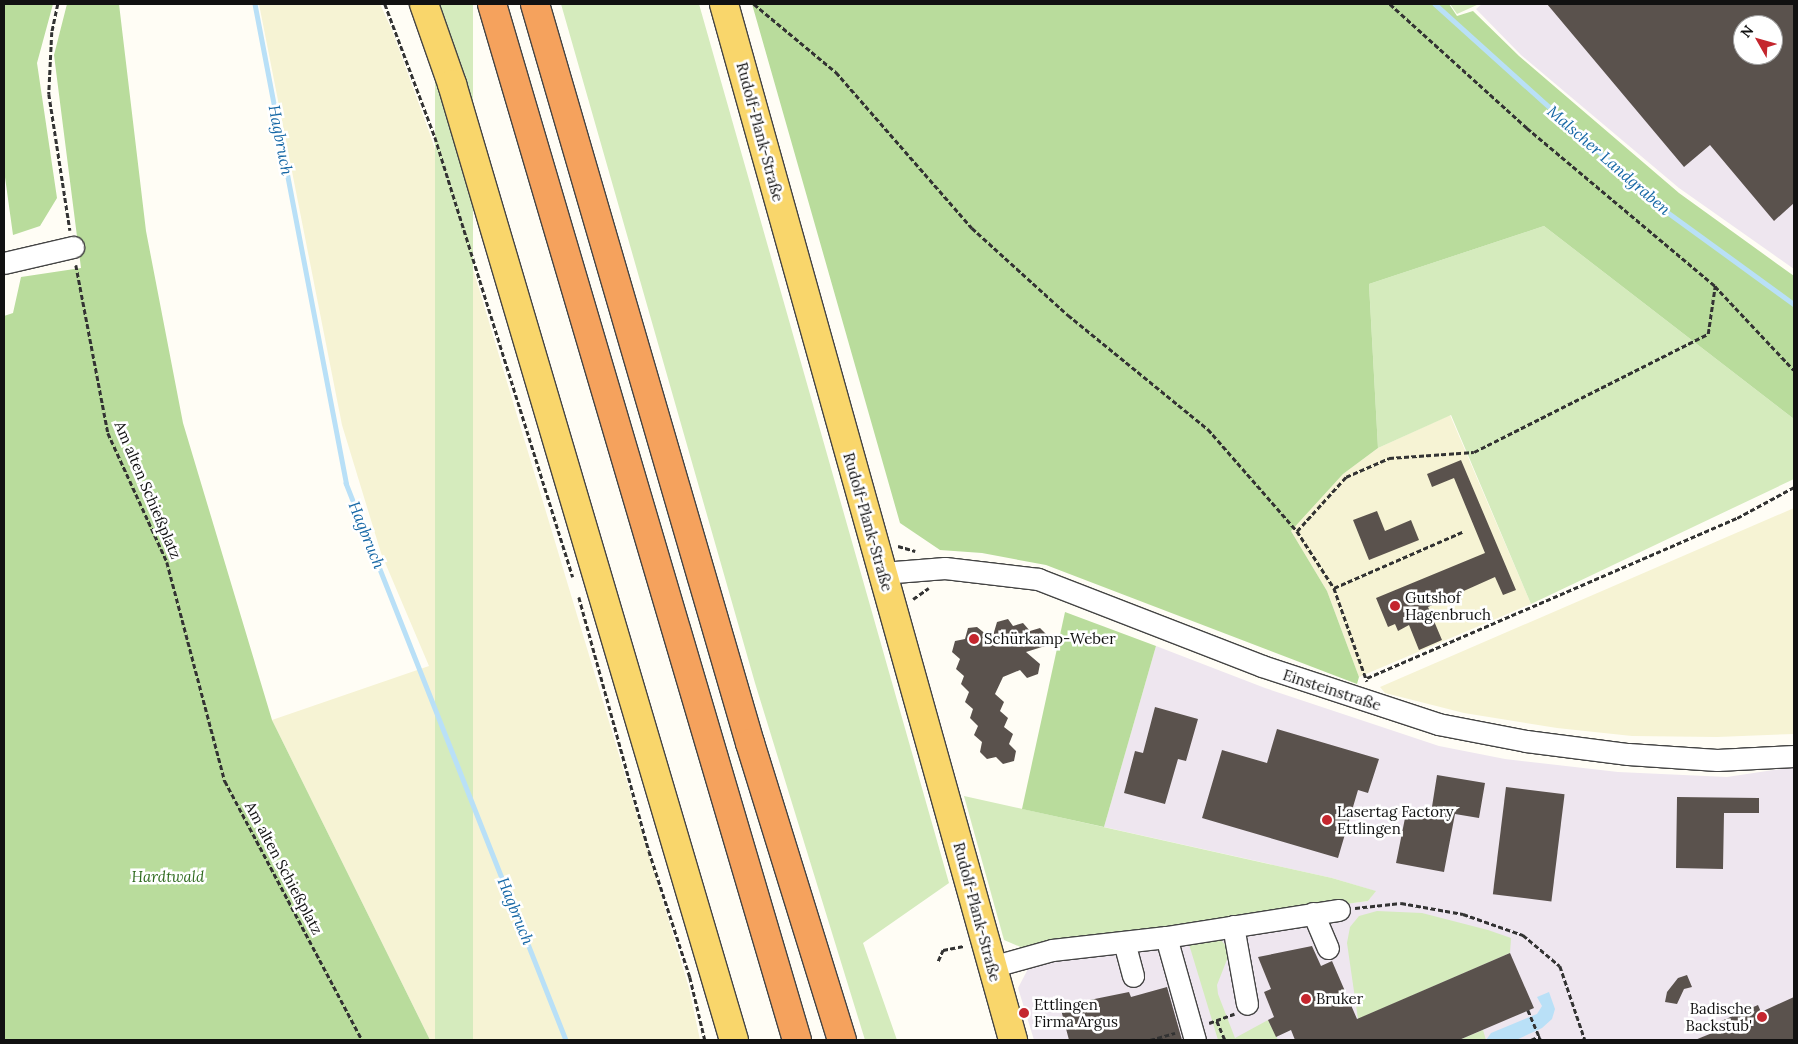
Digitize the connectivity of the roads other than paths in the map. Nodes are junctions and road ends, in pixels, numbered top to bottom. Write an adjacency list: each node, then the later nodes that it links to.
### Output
1 (424, 4): 18 (main road)
2 (492, 4): 19 (highway)
3 (536, 4): 20 (highway)
4 (724, 4): 7 (main road, Rudolf-Plank-Straße)
5 (73, 247): 6 (street)
6 (4, 263)
7 (882, 573): 8 (street, Einsteinstraße); 15 (main road, Rudolf-Plank-Straße)
8 (1794, 756)
9 (1339, 910): 10 (street)
10 (1313, 913): 11 (street); 14 (street)
11 (1234, 926): 12 (street); 17 (street)
12 (1166, 937): 13 (street); 22 (street)
13 (1124, 942): 15 (street); 16 (street)
14 (1328, 948)
15 (991, 967): 21 (main road, Rudolf-Plank-Straße)
16 (1132, 976)
17 (1247, 1004)
18 (734, 1040)
19 (797, 1040)
20 (842, 1040)
21 (1013, 1040)
22 (1195, 1040)

